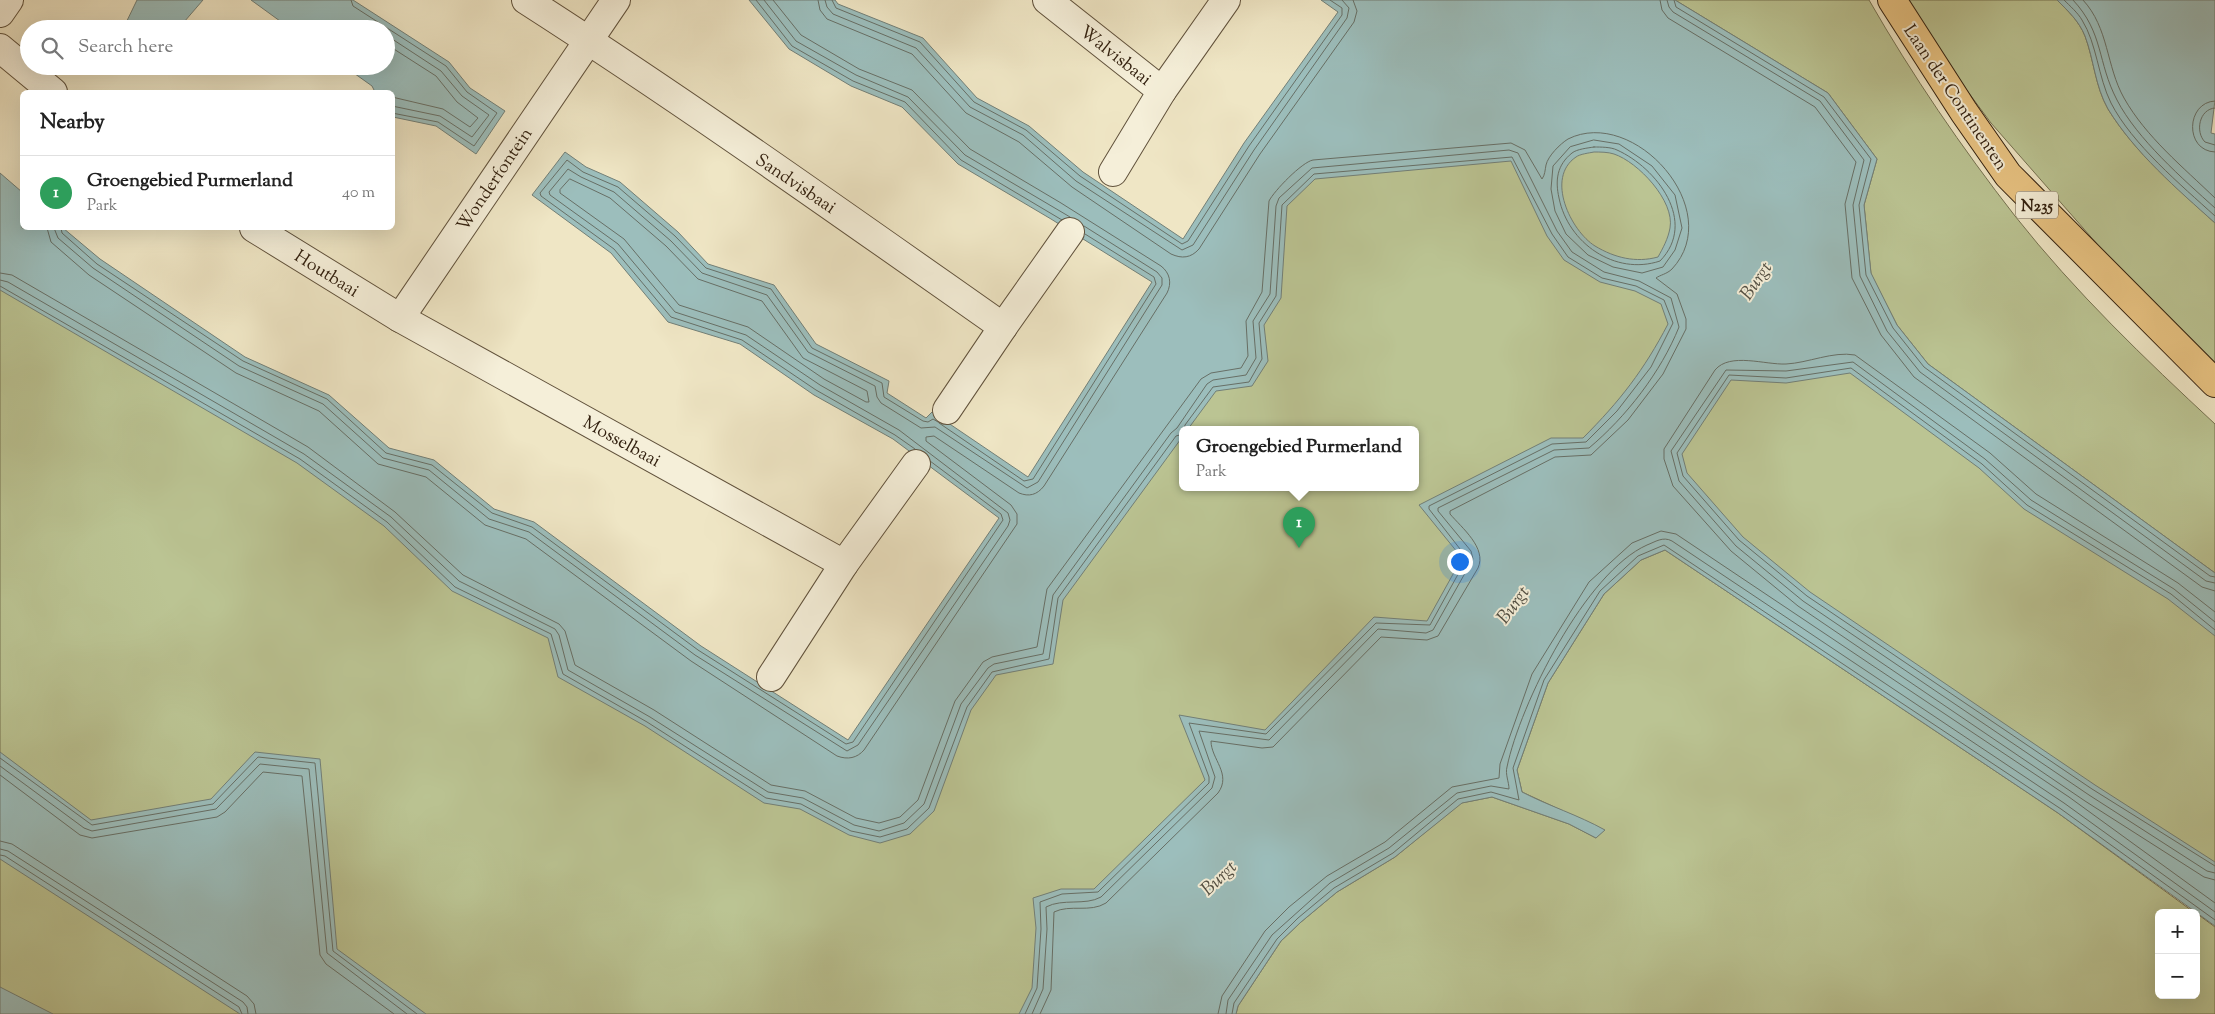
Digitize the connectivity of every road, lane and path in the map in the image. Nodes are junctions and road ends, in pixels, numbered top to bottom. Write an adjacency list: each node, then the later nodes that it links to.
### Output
1 (9, 0): 7 (street)
2 (526, 0): 8 (street)
3 (616, 0): 8 (street, Wonderfontein)
4 (1047, 0): 13 (street, Walvisbaai)
5 (1226, 0): 13 (street, Walvisbaai)
6 (1892, 0): 19 (main road, Laan der Continenten / N235)
7 (0, 13)
8 (589, 40): 17 (street, Wonderfontein); 18 (street, Sandvisbaai)
9 (0, 48): 10 (street)
10 (20, 65)
11 (33, 75): 12 (street)
12 (51, 90)
13 (1162, 90): 14 (street, Walvisbaai)
14 (1113, 172)
15 (257, 230): 17 (street, Houtbaai)
16 (1070, 232): 18 (street)
17 (400, 318): 22 (street, Mosselbaai)
18 (1003, 328): 20 (street)
19 (2215, 383)
20 (947, 410)
21 (916, 464): 22 (street)
22 (844, 564): 23 (street)
23 (771, 677)

